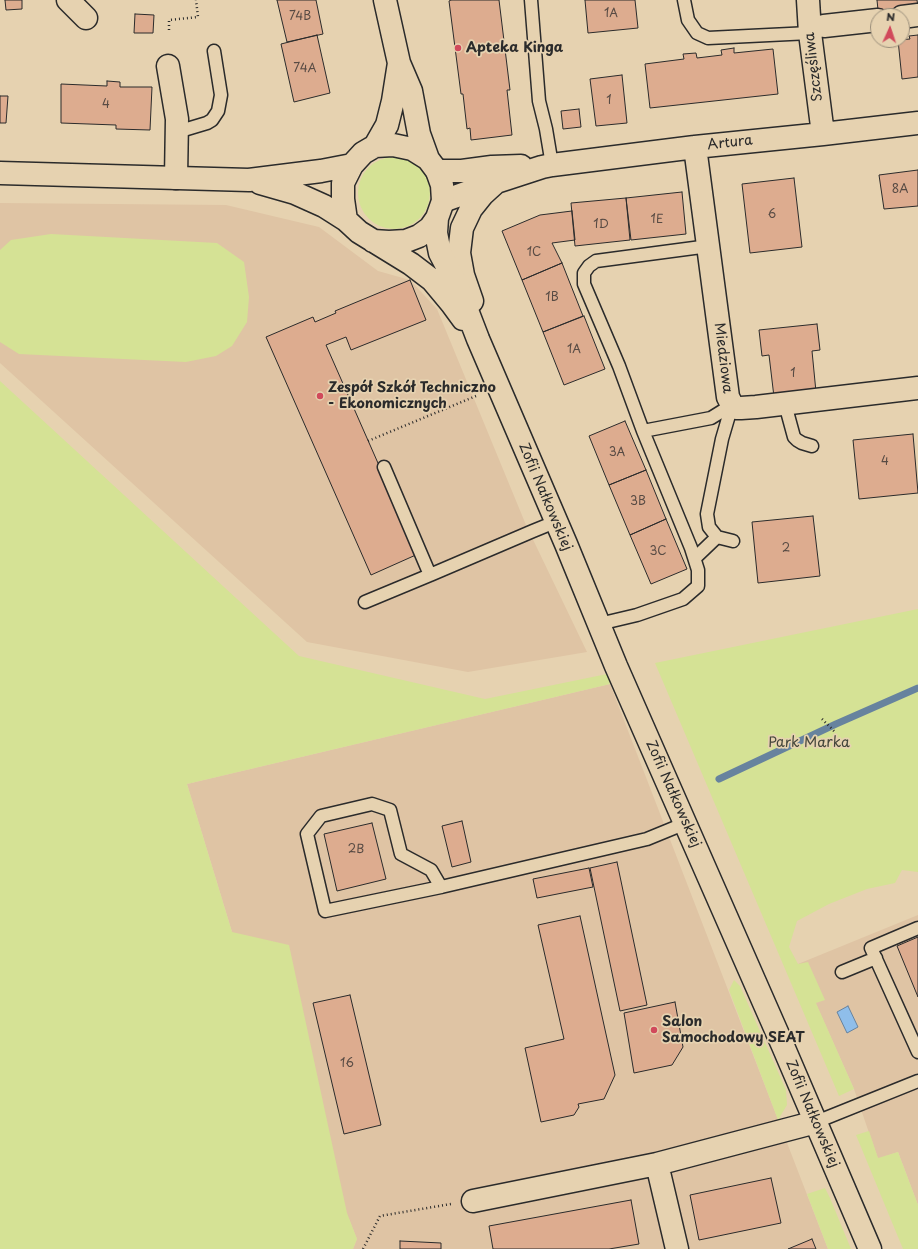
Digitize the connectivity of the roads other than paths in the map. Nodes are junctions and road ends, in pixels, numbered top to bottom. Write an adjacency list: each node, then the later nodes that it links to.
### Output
1 (68, 0): 6 (street)
2 (385, 0): 10 (street)
3 (531, 0): 19 (lane)
4 (684, 0): 8 (lane)
5 (808, 0): 8 (street, Szczęśliwa)
6 (86, 18)
7 (870, 21): 8 (street)
8 (817, 29): 14 (street, Szczęśliwa)
9 (214, 51): 13 (lane)
10 (399, 63): 15 (street); 18 (street)
11 (168, 66): 13 (street)
12 (918, 123): 14 (street, Artura)
13 (177, 132): 21 (street)
14 (823, 134): 16 (street, Artura)
15 (375, 146): 17 (street); 18 (street)
16 (696, 147): 19 (street, Artura); 27 (street, Miedziowa)
17 (352, 165): 22 (street); 25 (street)
18 (432, 165): 19 (street, Artura); 24 (street)
19 (547, 166): 23 (street, Artura)
20 (0, 173): 21 (street)
21 (176, 178): 22 (street)
22 (250, 180): 25 (street)
23 (496, 182): 24 (street, Artura); 28 (street)
24 (440, 209): 26 (street); 28 (street)
25 (346, 220): 26 (street)
26 (372, 241): 28 (street)
27 (709, 246): 31 (street, Miedziowa); 32 (lane)
28 (478, 339): 35 (street, Zofii Nałkowskiej)
29 (918, 388): 30 (street, Miedziowa)
30 (785, 404): 31 (street, Miedziowa); 33 (lane)
31 (732, 405): 32 (lane); 36 (lane)
32 (642, 431): 38 (lane)
33 (812, 446)
34 (384, 467): 39 (lane)
35 (555, 522): 39 (lane); 41 (street, Zofii Nałkowskiej)
36 (717, 537): 37 (lane); 38 (lane)
37 (733, 541)
38 (694, 558): 41 (lane)
39 (430, 575): 40 (lane)
40 (365, 602)
41 (599, 624): 42 (street, Zofii Nałkowskiej)
42 (686, 823): 43 (lane); 49 (street, Zofii Nałkowskiej)
43 (441, 887): 43 (lane)
44 (918, 928): 45 (lane)
45 (876, 958): 46 (lane); 47 (lane)
46 (842, 972)
47 (918, 1052)
48 (918, 1081): 49 (lane)
49 (816, 1122): 50 (street); 53 (street, Zofii Nałkowskiej)
50 (657, 1164): 51 (street); 52 (street)
51 (473, 1201)
52 (678, 1249)
53 (870, 1249)

